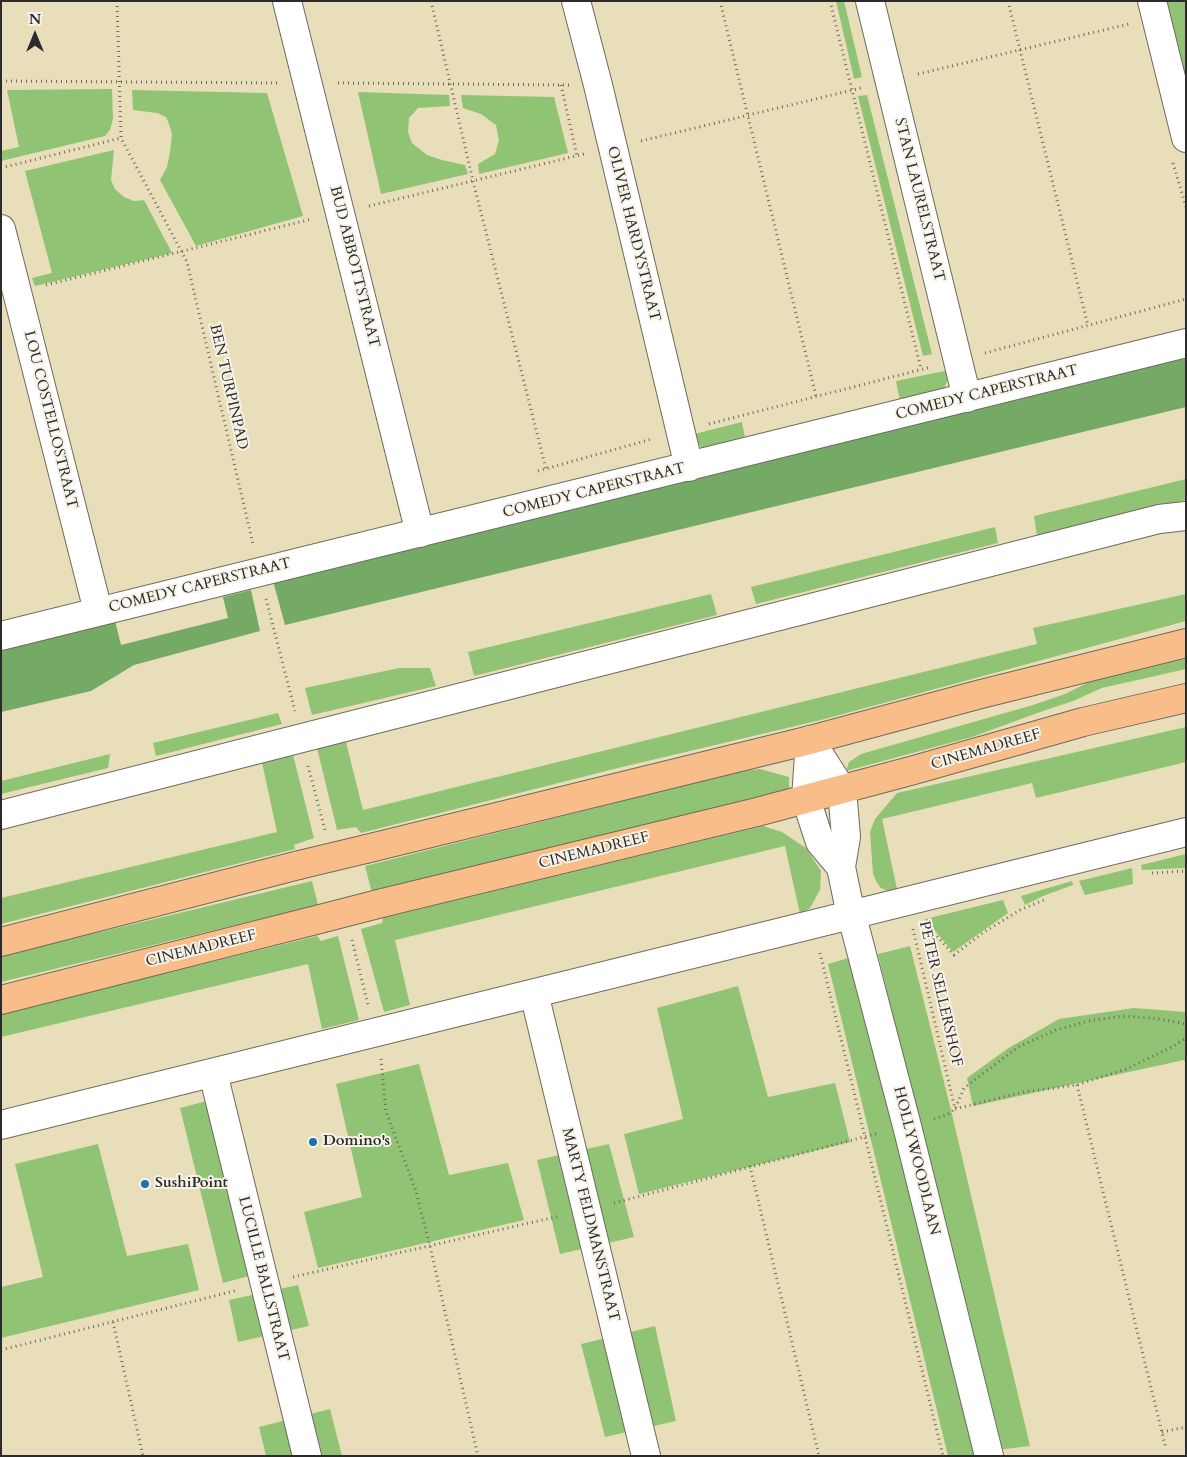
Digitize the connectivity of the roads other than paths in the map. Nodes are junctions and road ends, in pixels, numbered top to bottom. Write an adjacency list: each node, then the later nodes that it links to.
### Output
1 (287, 1): 11 (street, BUD ABBOTTSTRAAT)
2 (576, 1): 9 (street, OLIVER HARDYSTRAAT)
3 (870, 1): 8 (street, STAN LAURELSTRAAT)
4 (1152, 1): 5 (street)
5 (1186, 138)
6 (1, 229): 12 (street, LOU COSTELLOSTRAAT)
7 (1186, 343): 8 (street, COMEDY CAPERSTRAAT)
8 (967, 398): 9 (street, COMEDY CAPERSTRAAT)
9 (689, 467): 11 (street, COMEDY CAPERSTRAAT)
10 (1186, 516): 19 (street)
11 (420, 533): 12 (street, COMEDY CAPERSTRAAT)
12 (98, 611): 13 (street, COMEDY CAPERSTRAAT)
13 (1, 636)
14 (1186, 643): 16 (main road)
15 (1186, 698): 17 (main road, CINEMADREEF)
16 (810, 740): 17 (street, HOLLYWOODLAAN); 18 (street, HOLLYWOODLAAN); 23 (main road, bridge)
17 (842, 790): 18 (main road, CINEMADREEF); 21 (street, HOLLYWOODLAAN)
18 (806, 799): 21 (street, HOLLYWOODLAAN); 25 (main road, CINEMADREEF, bridge)
19 (1, 815)
20 (1186, 832): 22 (street)
21 (841, 867): 22 (street, HOLLYWOODLAAN)
22 (852, 915): 24 (street); 30 (street, HOLLYWOODLAAN)
23 (1, 942)
24 (534, 993): 26 (street); 29 (street, MARTY FELDMANSTRAAT)
25 (1, 1000)
26 (213, 1072): 27 (street); 28 (street, LUCILLE BALLSTRAAT)
27 (1, 1125)
28 (306, 1456)
29 (646, 1456)
30 (988, 1456)

